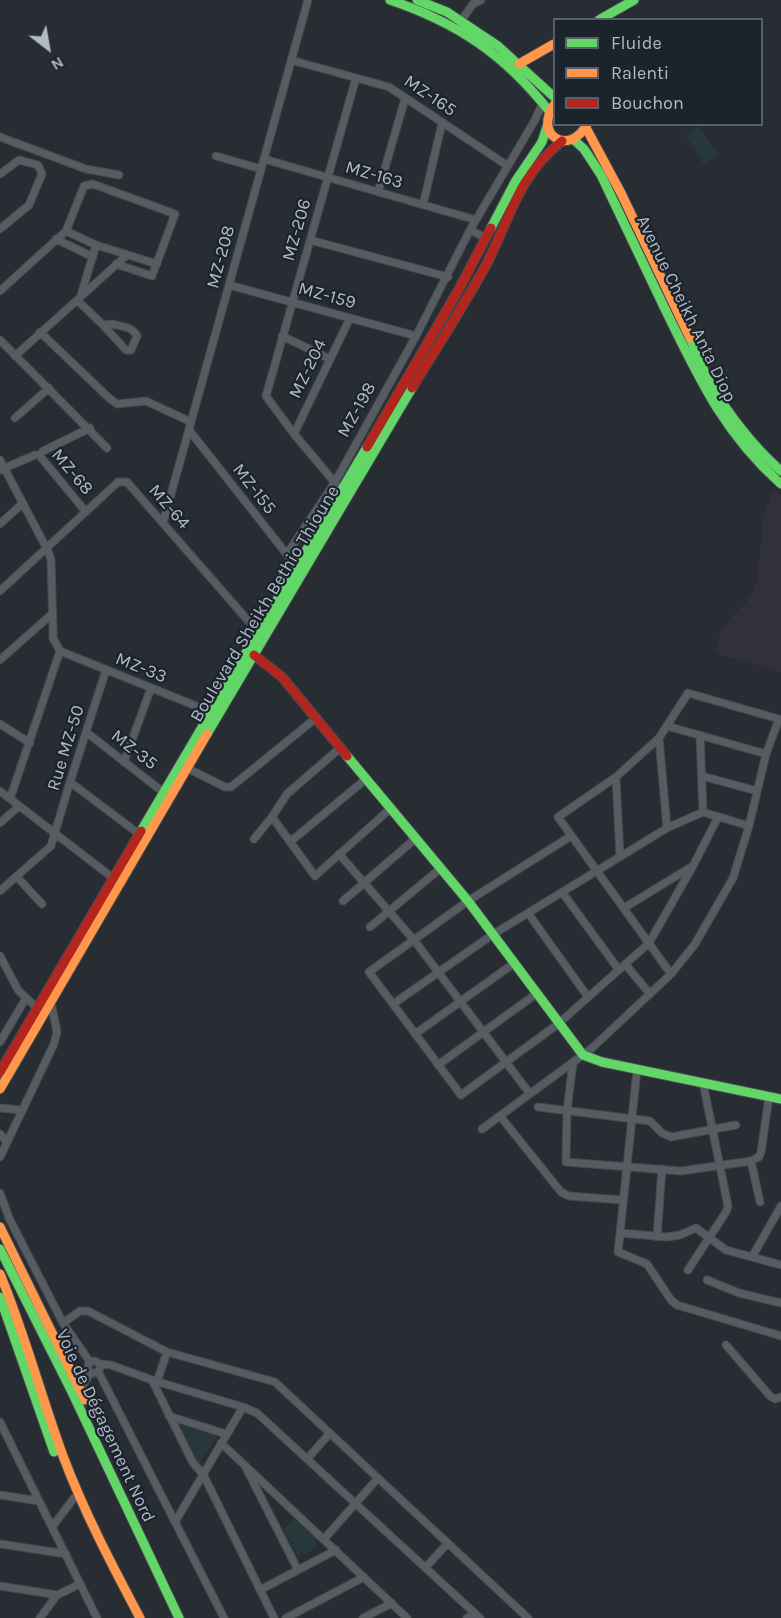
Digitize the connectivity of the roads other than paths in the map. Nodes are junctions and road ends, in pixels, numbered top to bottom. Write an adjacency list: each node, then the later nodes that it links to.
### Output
1 (308, 0): 9 (street, MZ-208)
2 (390, 0): 14 (main road)
3 (417, 0): 7 (main road)
4 (481, 0): 7 (street)
5 (634, 0): 6 (main road)
6 (602, 18)
7 (461, 21): 10 (main road)
8 (553, 45): 10 (main road)
9 (291, 60): 11 (street, MZ-165); 23 (street, MZ-208)
10 (519, 63): 12 (main road)
11 (356, 78): 13 (street, MZ-165); 28 (street, MZ-206)
12 (553, 95)
13 (405, 99): 16 (street, MZ-165); 29 (street)
14 (543, 102): 15 (main road); 24 (street, MZ-198)
15 (552, 108): 18 (main road, Boulevard Sheikh Bethio Thioune)
16 (442, 123): 24 (street, MZ-165); 30 (street)
17 (587, 126): 20 (main road); 67 (main road, Avenue Cheikh Anta Diop)
18 (547, 127): 21 (main road); 35 (main road, Boulevard Sheikh Bethio Thioune)
19 (0, 137): 27 (street)
20 (574, 140): 21 (main road); 68 (main road, Avenue Cheikh Anta Diop)
21 (562, 141): 81 (main road, Boulevard Sheikh Bethio Thioune)
22 (216, 156): 25 (street)
23 (264, 159): 25 (street, MZ-208); 28 (street, MZ-163)
24 (508, 166): 31 (street, MZ-198)
25 (261, 168): 46 (street, MZ-208)
26 (0, 174): 32 (street)
27 (119, 175)
28 (328, 177): 29 (street, MZ-163); 37 (street, MZ-206)
29 (378, 192): 30 (street, MZ-163)
30 (423, 205): 31 (street, MZ-163)
31 (476, 220): 33 (street, MZ-198)
32 (0, 229)
33 (470, 230): 35 (street); 43 (street, MZ-198)
34 (66, 231): 36 (street); 38 (street); 42 (street)
35 (486, 238): 69 (main road, Boulevard Sheikh Bethio Thioune)
36 (56, 239): 40 (street); 47 (street)
37 (310, 240): 43 (street); 49 (street, MZ-206)
38 (96, 245): 39 (street); 40 (street)
39 (127, 255): 41 (street); 42 (street)
40 (93, 257): 44 (street)
41 (116, 264): 42 (street); 45 (street)
42 (157, 264)
43 (447, 277): 54 (street, MZ-198)
44 (85, 281): 45 (street); 48 (street)
45 (93, 284): 48 (street)
46 (229, 285): 49 (street, MZ-159); 60 (street, MZ-208)
47 (0, 291)
48 (79, 298): 51 (street); 52 (street)
49 (292, 302): 50 (street, MZ-159); 53 (street, MZ-206)
50 (350, 318): 54 (street, MZ-159); 57 (street, MZ-204)
51 (103, 325): 51 (street)
52 (40, 332): 56 (street); 60 (street)
53 (282, 336): 57 (street); 62 (street, MZ-206)
54 (416, 336): 69 (street, MZ-198)
55 (0, 340): 56 (street)
56 (15, 356): 58 (street)
57 (330, 359): 62 (street, MZ-204)
58 (49, 388): 59 (street); 61 (street)
59 (15, 418)
60 (190, 426): 72 (street, MZ-208); 75 (street, MZ-155)
61 (90, 429): 63 (street); 64 (street)
62 (294, 434): 69 (street)
63 (107, 448)
64 (43, 450)
65 (0, 460): 66 (street)
66 (2, 469): 70 (street); 71 (street, MZ-68)
67 (781, 471)
68 (781, 484)
69 (338, 486): 75 (street, MZ-198); 76 (main road, Boulevard Sheikh Bethio Thioune)
70 (23, 503): 73 (street); 74 (street)
71 (86, 512): 72 (street, MZ-64); 74 (street, MZ-64)
72 (163, 523): 79 (street, MZ-64)
73 (0, 524)
74 (47, 549): 77 (street, MZ-64); 78 (street)
75 (286, 554): 76 (street, MZ-155)
76 (296, 566): 79 (main road, Boulevard Sheikh Bethio Thioune)
77 (0, 591)
78 (52, 614): 80 (street); 82 (street)
79 (258, 632): 85 (main road, Boulevard Sheikh Bethio Thioune)
80 (60, 651): 83 (street, MZ-33); 92 (street)
81 (254, 655): 86 (main road); 96 (main road, Boulevard Sheikh Bethio Thioune)
82 (0, 660)
83 (106, 670): 84 (street, MZ-33); 89 (street, Rue MZ-50)
84 (151, 688): 85 (street, MZ-33); 95 (street)
85 (211, 712): 103 (main road, Boulevard Sheikh Bethio Thioune)
86 (316, 718): 93 (main road); 96 (street)
87 (0, 724): 92 (street)
88 (667, 726): 90 (street); 91 (street); 94 (street)
89 (86, 732): 95 (street, MZ-35); 100 (street, Rue MZ-50)
90 (700, 735): 94 (street); 97 (street)
91 (659, 738): 98 (street); 112 (street)
92 (30, 743): 104 (street)
93 (340, 748): 99 (main road); 108 (street)
94 (766, 754): 102 (street)
95 (124, 762): 103 (street, MZ-35)
96 (187, 768): 149 (main road, Boulevard Sheikh Bethio Thioune)
97 (702, 776): 102 (street); 107 (street)
98 (616, 777): 115 (street); 120 (street)
99 (366, 779): 106 (main road); 118 (street)
100 (70, 782): 113 (street); 114 (street, Rue MZ-50)
101 (0, 791): 104 (street)
102 (757, 791): 111 (street)
103 (163, 792): 113 (main road, Boulevard Sheikh Bethio Thioune)
104 (10, 799): 105 (street)
105 (19, 806): 110 (street); 114 (street)
106 (390, 809): 117 (main road); 119 (street)
107 (703, 812): 109 (street); 112 (street)
108 (272, 817): 116 (street); 118 (street)
109 (717, 817): 111 (street); 121 (street)
110 (0, 823)
111 (749, 826): 144 (street)
112 (667, 828): 120 (street)
113 (139, 834): 125 (main road, Boulevard Sheikh Bethio Thioune)
114 (56, 835): 124 (street); 125 (street)
115 (571, 836): 123 (street); 130 (street)
116 (254, 839)
117 (416, 839): 122 (main road); 126 (street)
118 (290, 842): 119 (street)
119 (339, 854): 126 (street)
120 (620, 857): 123 (street)
121 (693, 866): 132 (street); 138 (street)
122 (441, 868): 130 (main road); 133 (street)
123 (597, 871): 128 (street); 132 (street)
124 (17, 877): 127 (street); 131 (street)
125 (113, 878): 152 (main road, Boulevard Sheikh Bethio Thioune)
126 (364, 883): 129 (street); 133 (street)
127 (0, 891)
128 (562, 892): 134 (street); 142 (street)
129 (343, 901)
130 (468, 901): 136 (main road); 137 (street)
131 (42, 904)
132 (624, 908): 138 (street)
133 (389, 912): 135 (street); 137 (street)
134 (528, 913): 136 (street); 147 (street)
135 (369, 927)
136 (492, 935): 140 (main road); 143 (street)
137 (414, 940): 143 (street); 151 (street)
138 (649, 943): 141 (street); 144 (street)
139 (0, 956): 148 (street)
140 (513, 963): 146 (main road); 150 (street)
141 (625, 964): 142 (street); 145 (street)
142 (619, 970): 147 (street)
143 (439, 972): 150 (street); 151 (street)
144 (671, 974): 145 (street)
145 (650, 993): 157 (street)
146 (536, 994): 153 (main road); 154 (street)
147 (588, 997): 153 (street)
148 (26, 998): 152 (street); 156 (street)
149 (51, 1001): 164 (main road, Boulevard Sheikh Bethio Thioune); 170 (street)
150 (460, 1001): 154 (street); 155 (street)
151 (393, 1004): 155 (street)
152 (37, 1008): 162 (main road, Boulevard Sheikh Bethio Thioune)
153 (558, 1024): 157 (main road); 158 (street)
154 (484, 1032): 158 (street); 160 (street)
155 (415, 1034): 160 (street)
156 (0, 1042)
157 (583, 1055): 159 (street); 161 (main road)
158 (506, 1062): 160 (street); 165 (street)
159 (573, 1063): 165 (street); 171 (street)
160 (438, 1065)
161 (637, 1070): 163 (main road); 173 (street)
162 (0, 1072)
163 (703, 1083): 166 (main road); 176 (street)
164 (0, 1089)
165 (530, 1094): 172 (street)
166 (769, 1097): 167 (main road); 180 (street)
167 (781, 1099)
168 (538, 1107): 171 (street)
169 (0, 1108): 170 (street)
170 (22, 1110): 178 (street)
171 (567, 1110): 173 (street); 182 (street)
172 (500, 1116): 175 (street); 185 (street)
173 (631, 1118): 176 (street); 182 (street)
174 (736, 1125): 176 (street)
175 (482, 1129)
176 (711, 1130): 181 (street)
177 (0, 1134): 178 (street)
178 (7, 1142): 179 (street)
179 (0, 1158)
180 (751, 1161): 181 (street); 186 (street)
181 (719, 1166): 183 (street); 191 (street)
182 (626, 1167): 183 (street); 185 (street)
183 (662, 1169): 190 (street)
184 (0, 1193): 200 (street)
185 (622, 1200): 189 (street)
186 (760, 1202)
187 (781, 1206): 193 (street)
188 (0, 1227): 206 (main road)
189 (620, 1233): 190 (street); 201 (street)
190 (657, 1237): 191 (street)
191 (710, 1238): 193 (street); 195 (street)
192 (0, 1249): 206 (main road, Voie de Dégagement Nord)
193 (752, 1257): 194 (street)
194 (781, 1265)
195 (688, 1270)
196 (0, 1274): 230 (main road, Voie de Dégagement Nord)
197 (707, 1280): 199 (street)
198 (0, 1297): 219 (main road)
199 (781, 1303)
200 (63, 1323): 203 (street); 204 (street)
201 (781, 1336)
202 (726, 1345): 207 (street)
203 (167, 1352): 205 (street); 211 (street)
204 (96, 1369): 205 (street); 206 (street); 222 (street)
205 (154, 1381): 208 (street); 209 (street)
206 (76, 1391): 242 (main road, Voie de Dégagement Nord)
207 (781, 1397)
208 (243, 1407): 212 (street); 214 (street)
209 (169, 1416): 212 (street); 216 (street)
210 (0, 1422): 220 (street)
211 (330, 1433): 214 (street); 217 (street)
212 (226, 1434): 213 (street)
213 (221, 1443): 215 (street); 216 (street)
214 (307, 1459): 221 (street)
215 (243, 1463): 224 (street); 231 (street)
216 (203, 1474): 222 (street); 235 (street)
217 (378, 1478): 221 (street); 225 (street)
218 (0, 1495): 220 (street)
219 (74, 1498): 223 (street); 230 (main road)
220 (39, 1501): 223 (street)
221 (355, 1504): 224 (street); 229 (street)
222 (175, 1521): 243 (street)
223 (52, 1527): 228 (street)
224 (324, 1539): 227 (street)
225 (448, 1543): 229 (street); 249 (street)
226 (0, 1544): 228 (street)
227 (336, 1550): 231 (street); 232 (street)
228 (66, 1554): 233 (street)
229 (426, 1567): 238 (street)
230 (114, 1570): 241 (main road, Voie de Dégagement Nord)
231 (298, 1570): 235 (street)
232 (364, 1577): 237 (street); 245 (street)
233 (80, 1584): 236 (street); 240 (street)
234 (0, 1586): 236 (street)
235 (260, 1590): 244 (street)
236 (57, 1595): 239 (street)
237 (392, 1603): 246 (street); 247 (street)
238 (477, 1616): 248 (street)
239 (40, 1618)
240 (96, 1618)
241 (140, 1618)
242 (179, 1618)
243 (224, 1618)
244 (274, 1618)
245 (286, 1618)
246 (363, 1618)
247 (407, 1618)
248 (467, 1618)
249 (528, 1618)

